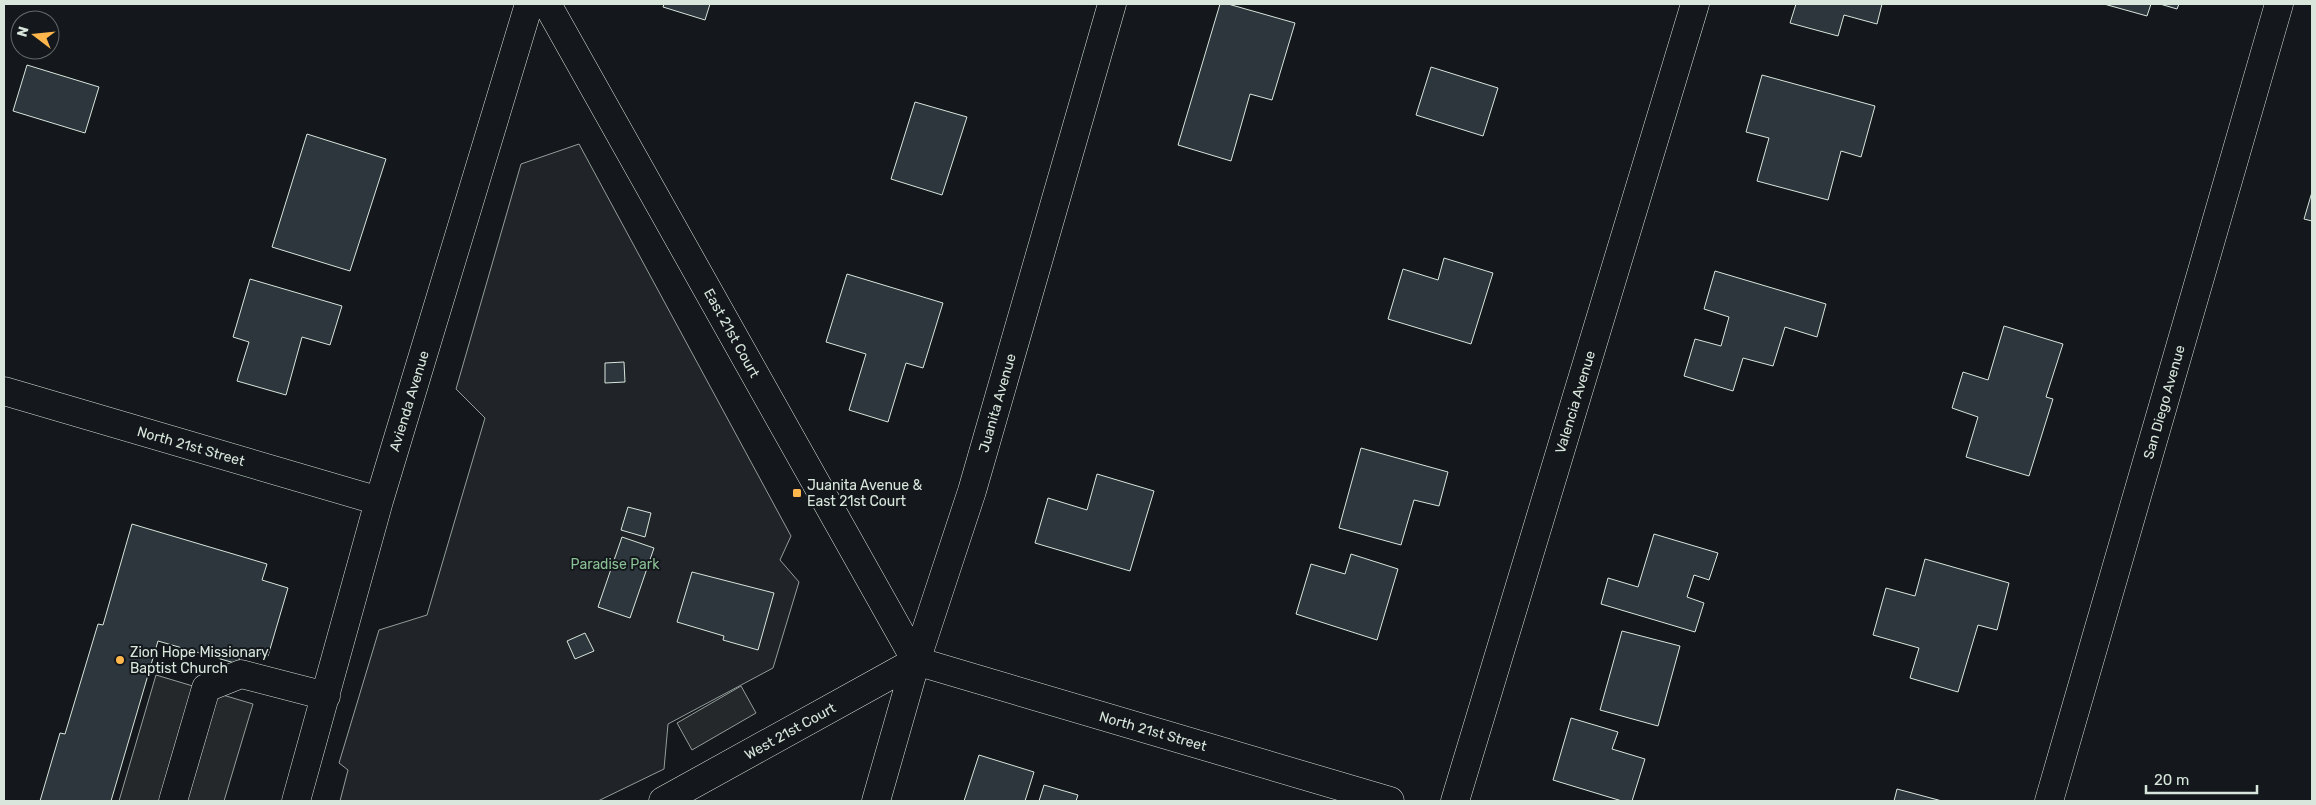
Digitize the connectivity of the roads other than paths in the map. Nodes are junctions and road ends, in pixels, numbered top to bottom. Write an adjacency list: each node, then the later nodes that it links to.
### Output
1 (529, 4): 7 (street, Avienda Avenue)
2 (547, 4): 8 (street, East 21st Court)
3 (1112, 4): 8 (street, Juanita Avenue)
4 (1695, 4): 15 (street, Valencia Avenue)
5 (2279, 4): 16 (street, San Diego Avenue)
6 (4, 391): 7 (street, North 21st Street)
7 (379, 501): 9 (street, Avienda Avenue)
8 (916, 661): 12 (street, West 21st Court); 13 (street, Juanita Avenue); 14 (street, North 21st Street)
9 (326, 696): 10 (street); 11 (street, Avienda Avenue)
10 (173, 801)
11 (296, 801)
12 (663, 801)
13 (876, 801)
14 (1390, 801)
15 (1455, 801)
16 (2049, 801)

